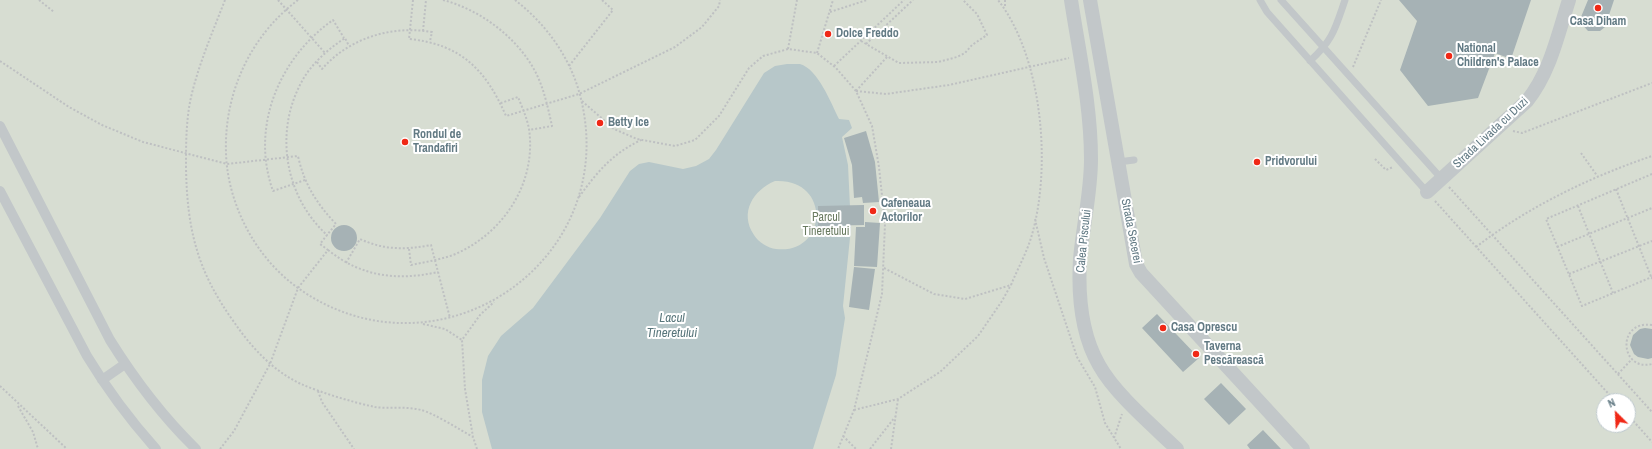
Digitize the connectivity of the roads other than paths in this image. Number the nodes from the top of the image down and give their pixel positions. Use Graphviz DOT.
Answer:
graph roads {
  1 [pos="1071,0"];
  2 [pos="1090,0"];
  3 [pos="1260,0"];
  4 [pos="1281,0"];
  5 [pos="1345,0"];
  6 [pos="1569,0"];
  7 [pos="1324,48"];
  8 [pos="1310,61"];
  9 [pos="0,126"];
  10 [pos="1134,160"];
  11 [pos="1118,162"];
  12 [pos="1442,178"];
  13 [pos="0,191"];
  14 [pos="1426,192"];
  15 [pos="125,364"];
  16 [pos="102,380"];
  17 [pos="156,449"];
  18 [pos="196,449"];
  19 [pos="1177,449"];
  20 [pos="1303,449"];
  1 -- 19 [label="street, Calea Piscului"];
  2 -- 11 [label="street, Strada Secerei"];
  3 -- 8 [label="lane"];
  4 -- 7 [label="lane"];
  5 -- 7 [label="lane"];
  6 -- 12 [label="street, Strada Livada cu Duzi"];
  7 -- 8 [label="lane"];
  7 -- 12 [label="lane"];
  8 -- 14 [label="lane"];
  9 -- 15 [label="street"];
  10 -- 11 [label="lane"];
  11 -- 20 [label="street, Strada Secerei"];
  12 -- 14 [label="street, Strada Livada cu Duzi"];
  13 -- 16 [label="street"];
  15 -- 16 [label="street"];
  15 -- 18 [label="street"];
  16 -- 17 [label="street"];
}
